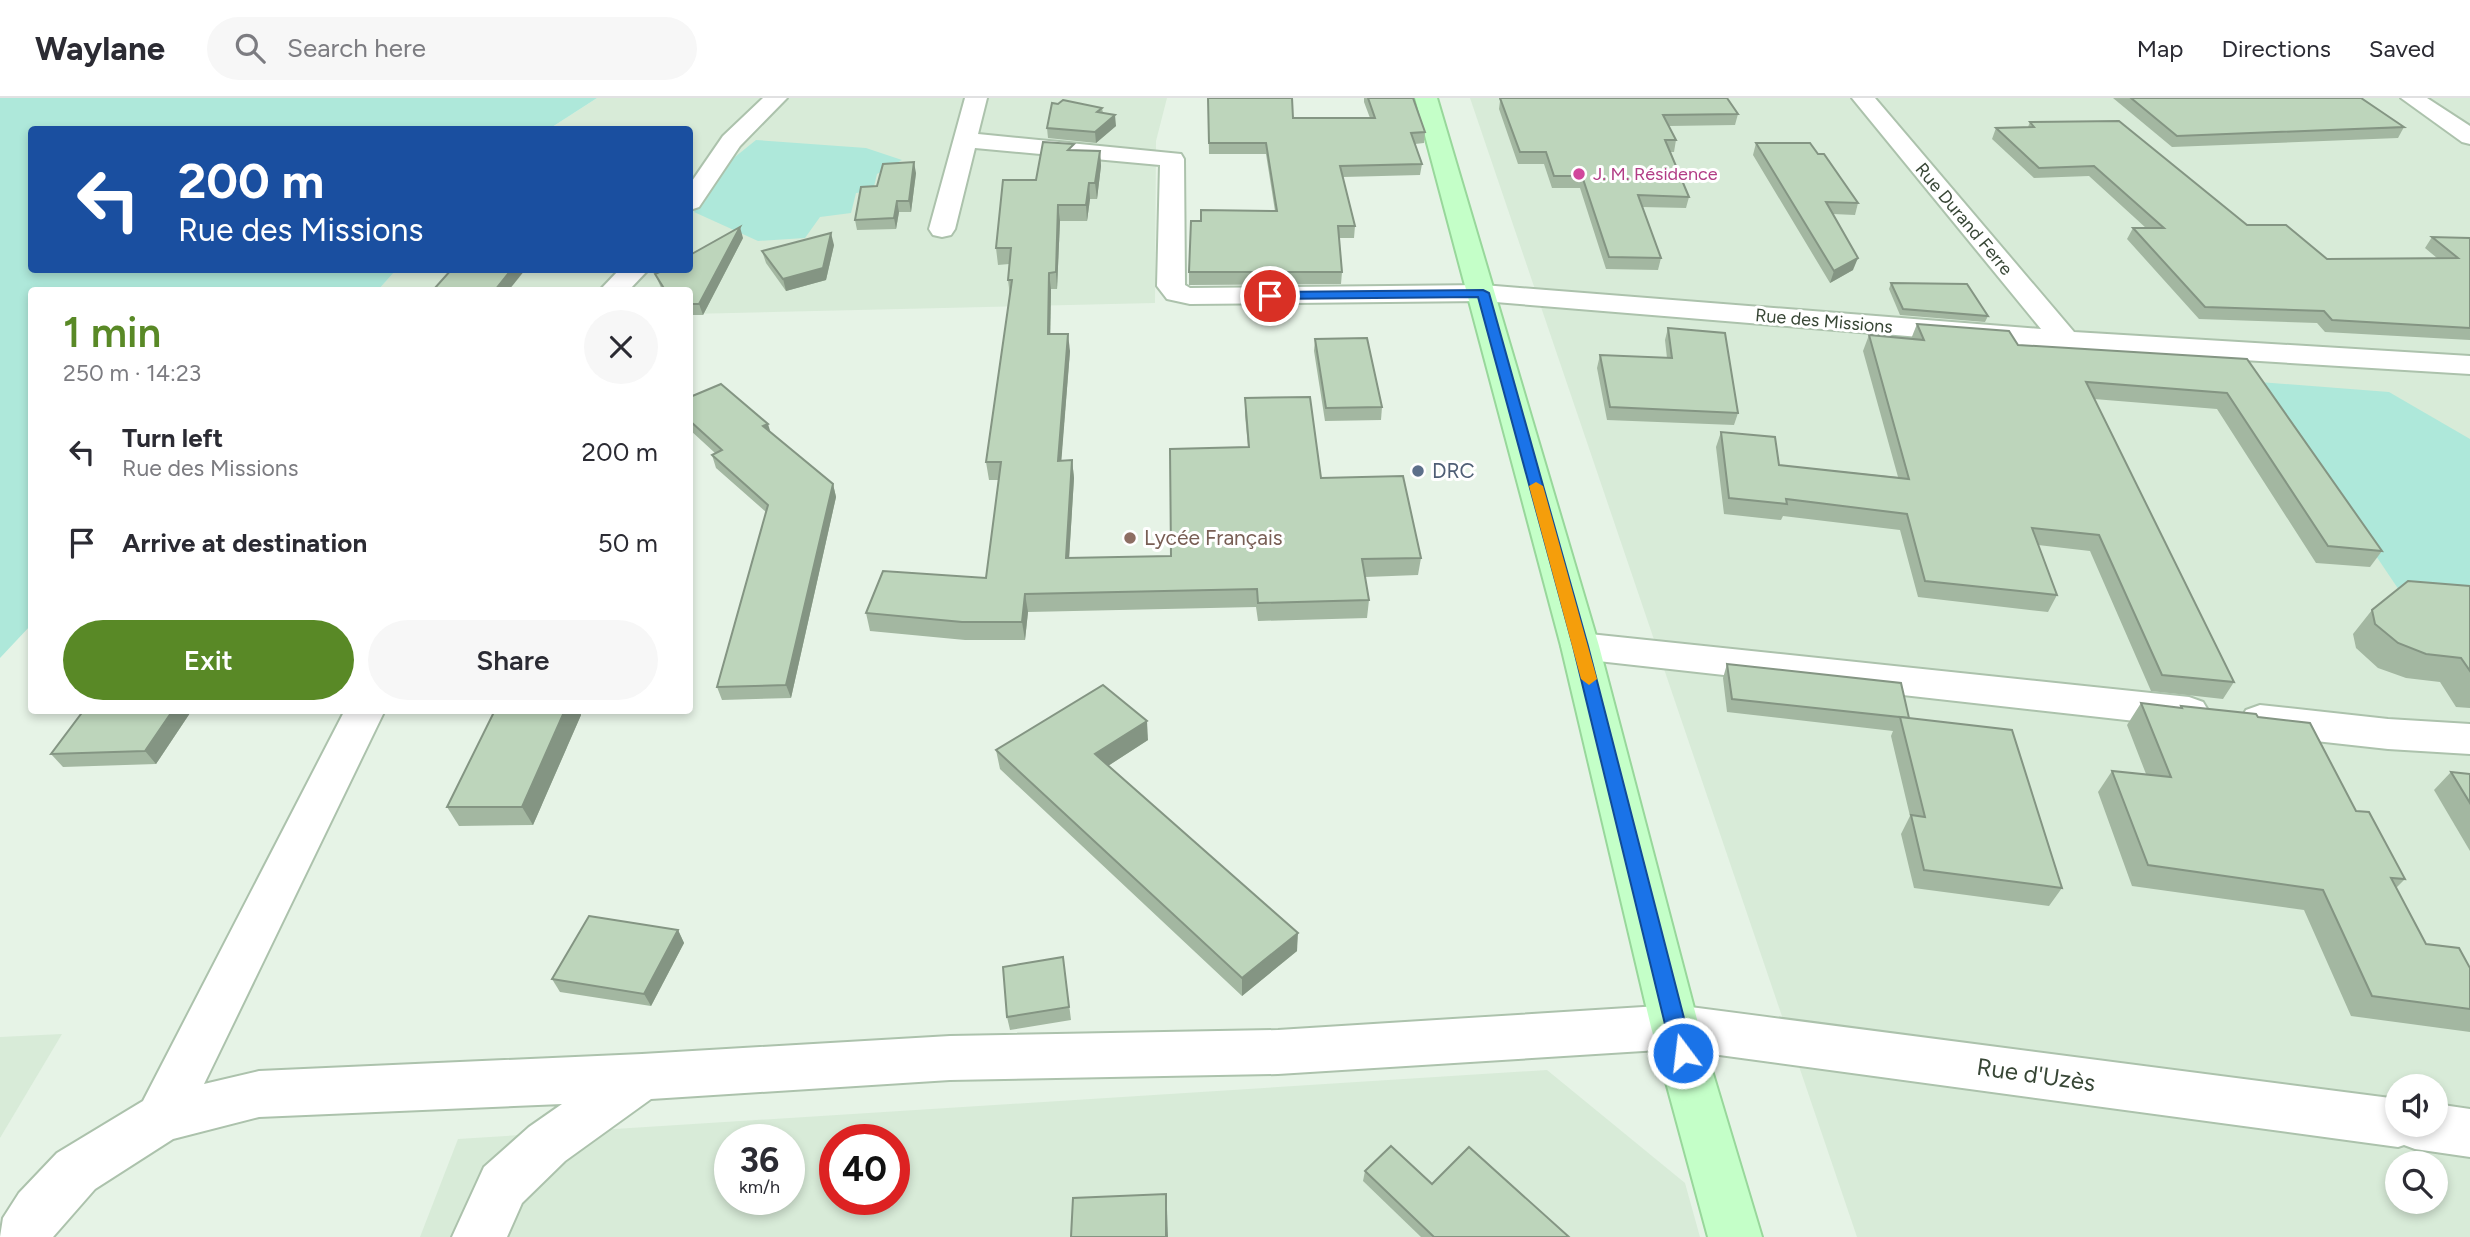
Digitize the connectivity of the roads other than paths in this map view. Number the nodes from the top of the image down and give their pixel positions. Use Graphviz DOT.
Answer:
graph roads {
  1 [pos="776,98"];
  2 [pos="976,98"];
  3 [pos="1426,98"];
  4 [pos="1863,98"];
  5 [pos="2412,98"];
  6 [pos="2470,137"];
  7 [pos="966,140"];
  8 [pos="693,198"];
  9 [pos="942,229"];
  10 [pos="631,273"];
  11 [pos="617,287"];
  12 [pos="1483,293"];
  13 [pos="2065,340"];
  14 [pos="2470,365"];
  15 [pos="1580,646"];
  16 [pos="363,714"];
  17 [pos="2470,739"];
  18 [pos="1675,1027"];
  19 [pos="642,1077"];
  20 [pos="161,1118"];
  21 [pos="2385,1121"];
  22 [pos="2448,1130"];
  23 [pos="2470,1133"];
  24 [pos="22,1237"];
  25 [pos="479,1237"];
  26 [pos="1734,1237"];
  1 -- 8 [label="street"];
  2 -- 7 [label="street"];
  3 -- 12 [label="street"];
  4 -- 13 [label="street, Rue Durand Ferre"];
  5 -- 6 [label="street"];
  7 -- 9 [label="street"];
  7 -- 12 [label="street, Rue des Missions"];
  10 -- 11 [label="street"];
  12 -- 13 [label="street, Rue des Missions"];
  12 -- 15 [label="street"];
  13 -- 14 [label="street, Rue des Missions"];
  15 -- 17 [label="street"];
  15 -- 18 [label="street"];
  16 -- 20 [label="street"];
  18 -- 19 [label="street, Rue d'Uzès"];
  18 -- 21 [label="street, Rue d'Uzès"];
  18 -- 26 [label="street"];
  19 -- 20 [label="street, Rue d'Uzès"];
  19 -- 25 [label="street"];
  20 -- 24 [label="street"];
  22 -- 23 [label="street"];
}
